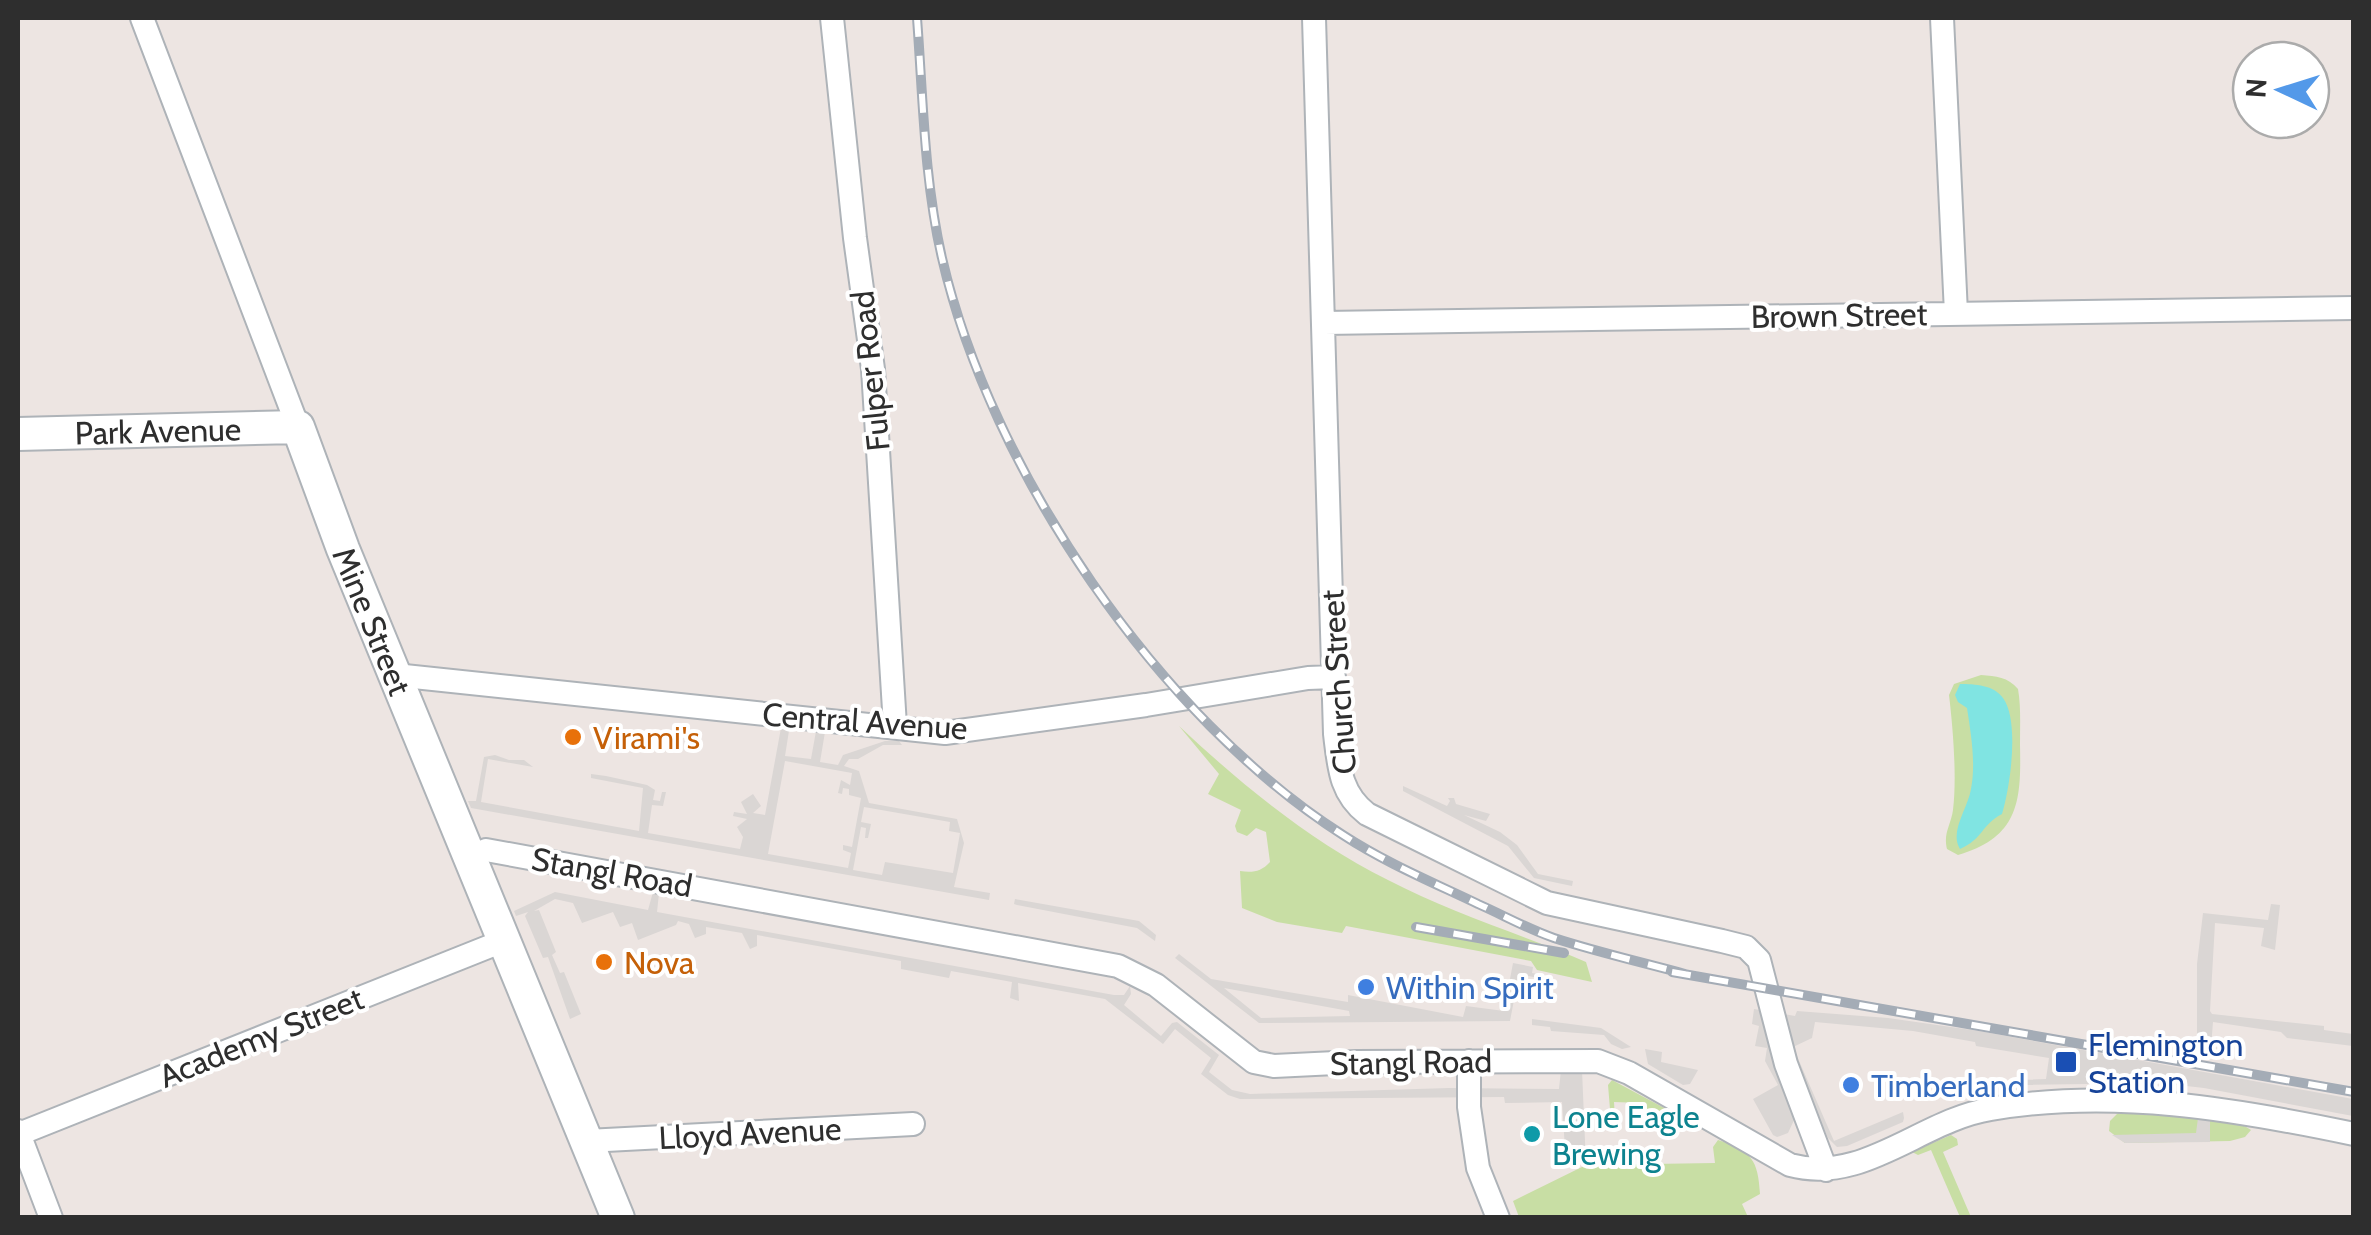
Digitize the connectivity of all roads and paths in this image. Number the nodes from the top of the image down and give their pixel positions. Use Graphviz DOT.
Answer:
graph roads {
  1 [pos="142,18"];
  2 [pos="832,18"];
  3 [pos="1314,18"];
  4 [pos="1942,18"];
  5 [pos="2354,308"];
  6 [pos="1956,313"];
  7 [pos="1324,323"];
  8 [pos="298,426"];
  9 [pos="18,434"];
  10 [pos="395,676"];
  11 [pos="1334,677"];
  12 [pos="894,726"];
  13 [pos="470,856"];
  14 [pos="503,941"];
  15 [pos="1469,1061"];
  16 [pos="913,1124"];
  17 [pos="18,1133"];
  18 [pos="2354,1134"];
  19 [pos="587,1141"];
  20 [pos="1826,1170"];
  21 [pos="52,1218"];
  22 [pos="618,1218"];
  23 [pos="1498,1218"];
  1 -- 8 [label="street, Mine Street"];
  2 -- 12 [label="street, Fulper Road"];
  3 -- 7 [label="street, Church Street"];
  4 -- 6 [label="street"];
  5 -- 6 [label="street, Brown Street"];
  6 -- 7 [label="street, Brown Street"];
  7 -- 11 [label="street, Church Street"];
  8 -- 9 [label="street, Park Avenue"];
  8 -- 10 [label="street, Mine Street"];
  10 -- 12 [label="street, Central Avenue"];
  10 -- 13 [label="street, Mine Street"];
  11 -- 12 [label="street, Central Avenue"];
  11 -- 20 [label="street, Church Street"];
  13 -- 14 [label="street, Mine Street"];
  13 -- 15 [label="street, Stangl Road"];
  14 -- 17 [label="street, Academy Street"];
  14 -- 19 [label="street, Mine Street"];
  15 -- 20 [label="street, Stangl Road"];
  15 -- 23 [label="street"];
  16 -- 19 [label="street, Lloyd Avenue"];
  17 -- 21 [label="street"];
  18 -- 20 [label="street"];
  19 -- 22 [label="street, Mine Street"];
}
